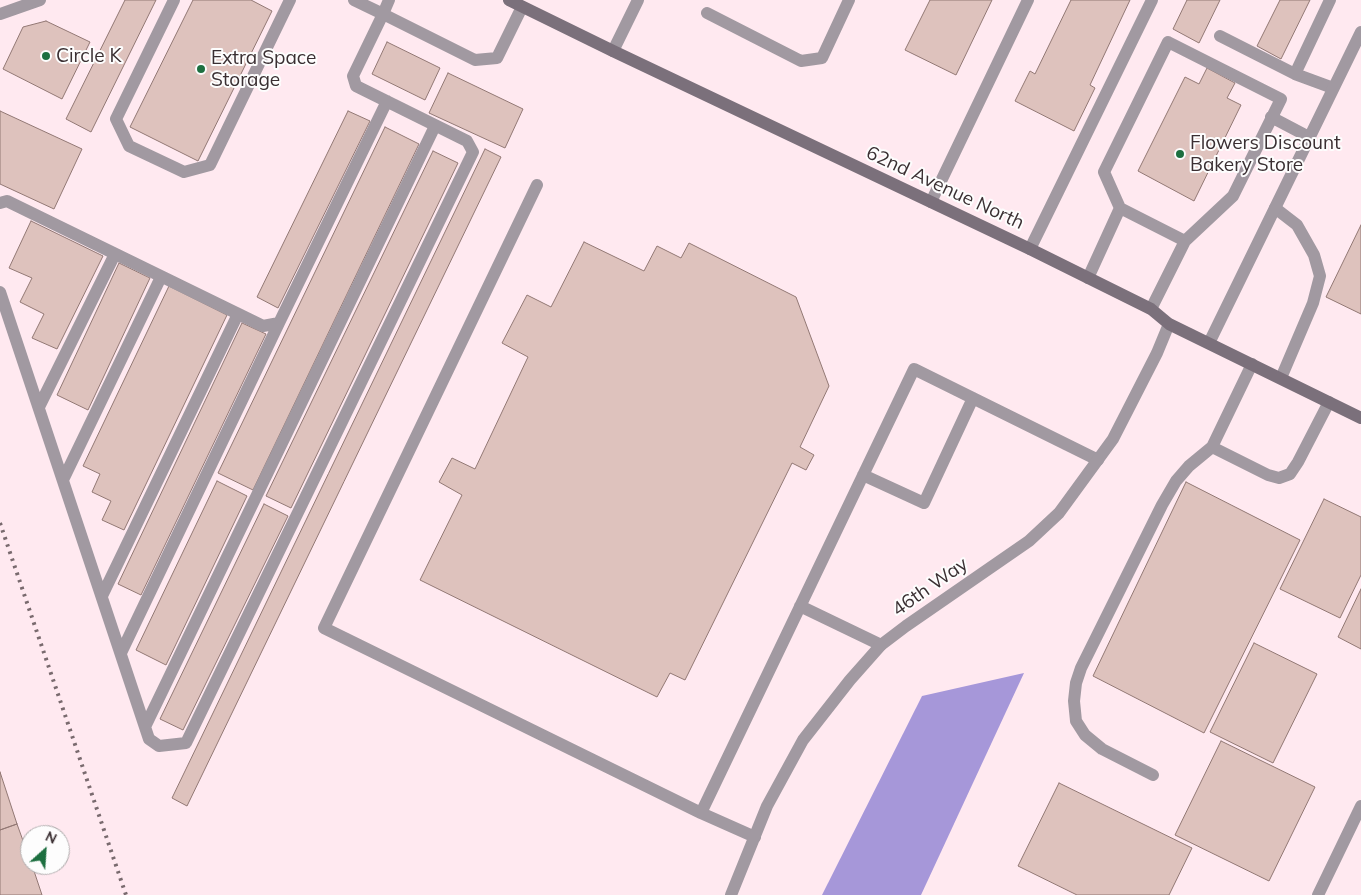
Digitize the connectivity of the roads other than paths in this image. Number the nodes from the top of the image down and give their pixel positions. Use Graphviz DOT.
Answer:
graph roads {
  1 [pos="40,0"];
  2 [pos="174,0"];
  3 [pos="290,0"];
  4 [pos="354,0"];
  5 [pos="389,0"];
  6 [pos="509,0"];
  7 [pos="638,0"];
  8 [pos="849,0"];
  9 [pos="1028,0"];
  10 [pos="1152,0"];
  11 [pos="1330,0"];
  12 [pos="522,6"];
  13 [pos="707,13"];
  14 [pos="0,14"];
  15 [pos="382,14"];
  16 [pos="1361,32"];
  17 [pos="1220,36"];
  18 [pos="613,51"];
  19 [pos="1295,74"];
  20 [pos="1333,88"];
  21 [pos="387,102"];
  22 [pos="1271,117"];
  23 [pos="435,126"];
  24 [pos="1309,137"];
  25 [pos="537,185"];
  26 [pos="931,202"];
  27 [pos="0,203"];
  28 [pos="1120,208"];
  29 [pos="1275,208"];
  30 [pos="1185,241"];
  31 [pos="1030,249"];
  32 [pos="115,254"];
  33 [pos="161,276"];
  34 [pos="1088,278"];
  35 [pos="0,292"];
  36 [pos="1151,309"];
  37 [pos="238,314"];
  38 [pos="279,323"];
  39 [pos="1169,324"];
  40 [pos="1209,342"];
  41 [pos="1252,364"];
  42 [pos="1282,378"];
  43 [pos="973,398"];
  44 [pos="1329,402"];
  45 [pos="38,407"];
  46 [pos="1361,418"];
  47 [pos="1212,447"];
  48 [pos="1098,460"];
  49 [pos="862,475"];
  50 [pos="63,480"];
  51 [pos="102,596"];
  52 [pos="800,606"];
  53 [pos="881,645"];
  54 [pos="120,653"];
  55 [pos="145,727"];
  56 [pos="1153,775"];
  57 [pos="1361,806"];
  58 [pos="701,812"];
  59 [pos="755,837"];
  60 [pos="731,895"];
  61 [pos="1318,895"];
  1 -- 14 [label="street"];
  2 -- 3 [label="street"];
  4 -- 15 [label="street"];
  5 -- 15 [label="street"];
  6 -- 12 [label="street, 62nd Avenue North"];
  7 -- 18 [label="street"];
  8 -- 13 [label="street"];
  9 -- 26 [label="street"];
  10 -- 31 [label="street"];
  11 -- 19 [label="street"];
  12 -- 15 [label="street"];
  12 -- 18 [label="street, 62nd Avenue North"];
  15 -- 21 [label="street"];
  16 -- 20 [label="street"];
  17 -- 19 [label="street"];
  18 -- 26 [label="street, 62nd Avenue North"];
  19 -- 20 [label="street"];
  20 -- 24 [label="street"];
  21 -- 23 [label="street"];
  21 -- 38 [label="street"];
  22 -- 24 [label="street"];
  22 -- 28 [label="street"];
  22 -- 30 [label="street"];
  23 -- 55 [label="street"];
  23 -- 55 [label="street"];
  24 -- 29 [label="street"];
  25 -- 58 [label="street"];
  26 -- 31 [label="street, 62nd Avenue North"];
  27 -- 32 [label="street"];
  28 -- 30 [label="street"];
  28 -- 34 [label="street"];
  29 -- 40 [label="street"];
  29 -- 42 [label="street"];
  30 -- 36 [label="street"];
  31 -- 34 [label="street, 62nd Avenue North"];
  32 -- 33 [label="street"];
  32 -- 45 [label="street"];
  33 -- 37 [label="street"];
  33 -- 50 [label="street"];
  34 -- 36 [label="street, 62nd Avenue North"];
  35 -- 45 [label="street"];
  36 -- 39 [label="street, 62nd Avenue North"];
  37 -- 38 [label="street"];
  37 -- 51 [label="street"];
  38 -- 54 [label="street"];
  39 -- 40 [label="street, 62nd Avenue North"];
  39 -- 48 [label="street, 46th Way"];
  40 -- 41 [label="street, 62nd Avenue North"];
  41 -- 42 [label="street, 62nd Avenue North"];
  41 -- 47 [label="street"];
  42 -- 44 [label="street, 62nd Avenue North"];
  43 -- 48 [label="street"];
  43 -- 49 [label="street"];
  43 -- 49 [label="street"];
  44 -- 46 [label="street, 62nd Avenue North"];
  44 -- 47 [label="street"];
  45 -- 50 [label="street"];
  47 -- 56 [label="street"];
  48 -- 53 [label="street, 46th Way"];
  49 -- 52 [label="street"];
  50 -- 51 [label="street"];
  51 -- 54 [label="street"];
  52 -- 53 [label="street"];
  52 -- 58 [label="street"];
  53 -- 59 [label="street, 46th Way"];
  54 -- 55 [label="street"];
  57 -- 61 [label="street"];
  58 -- 59 [label="street"];
  59 -- 60 [label="street, 46th Way"];
}
